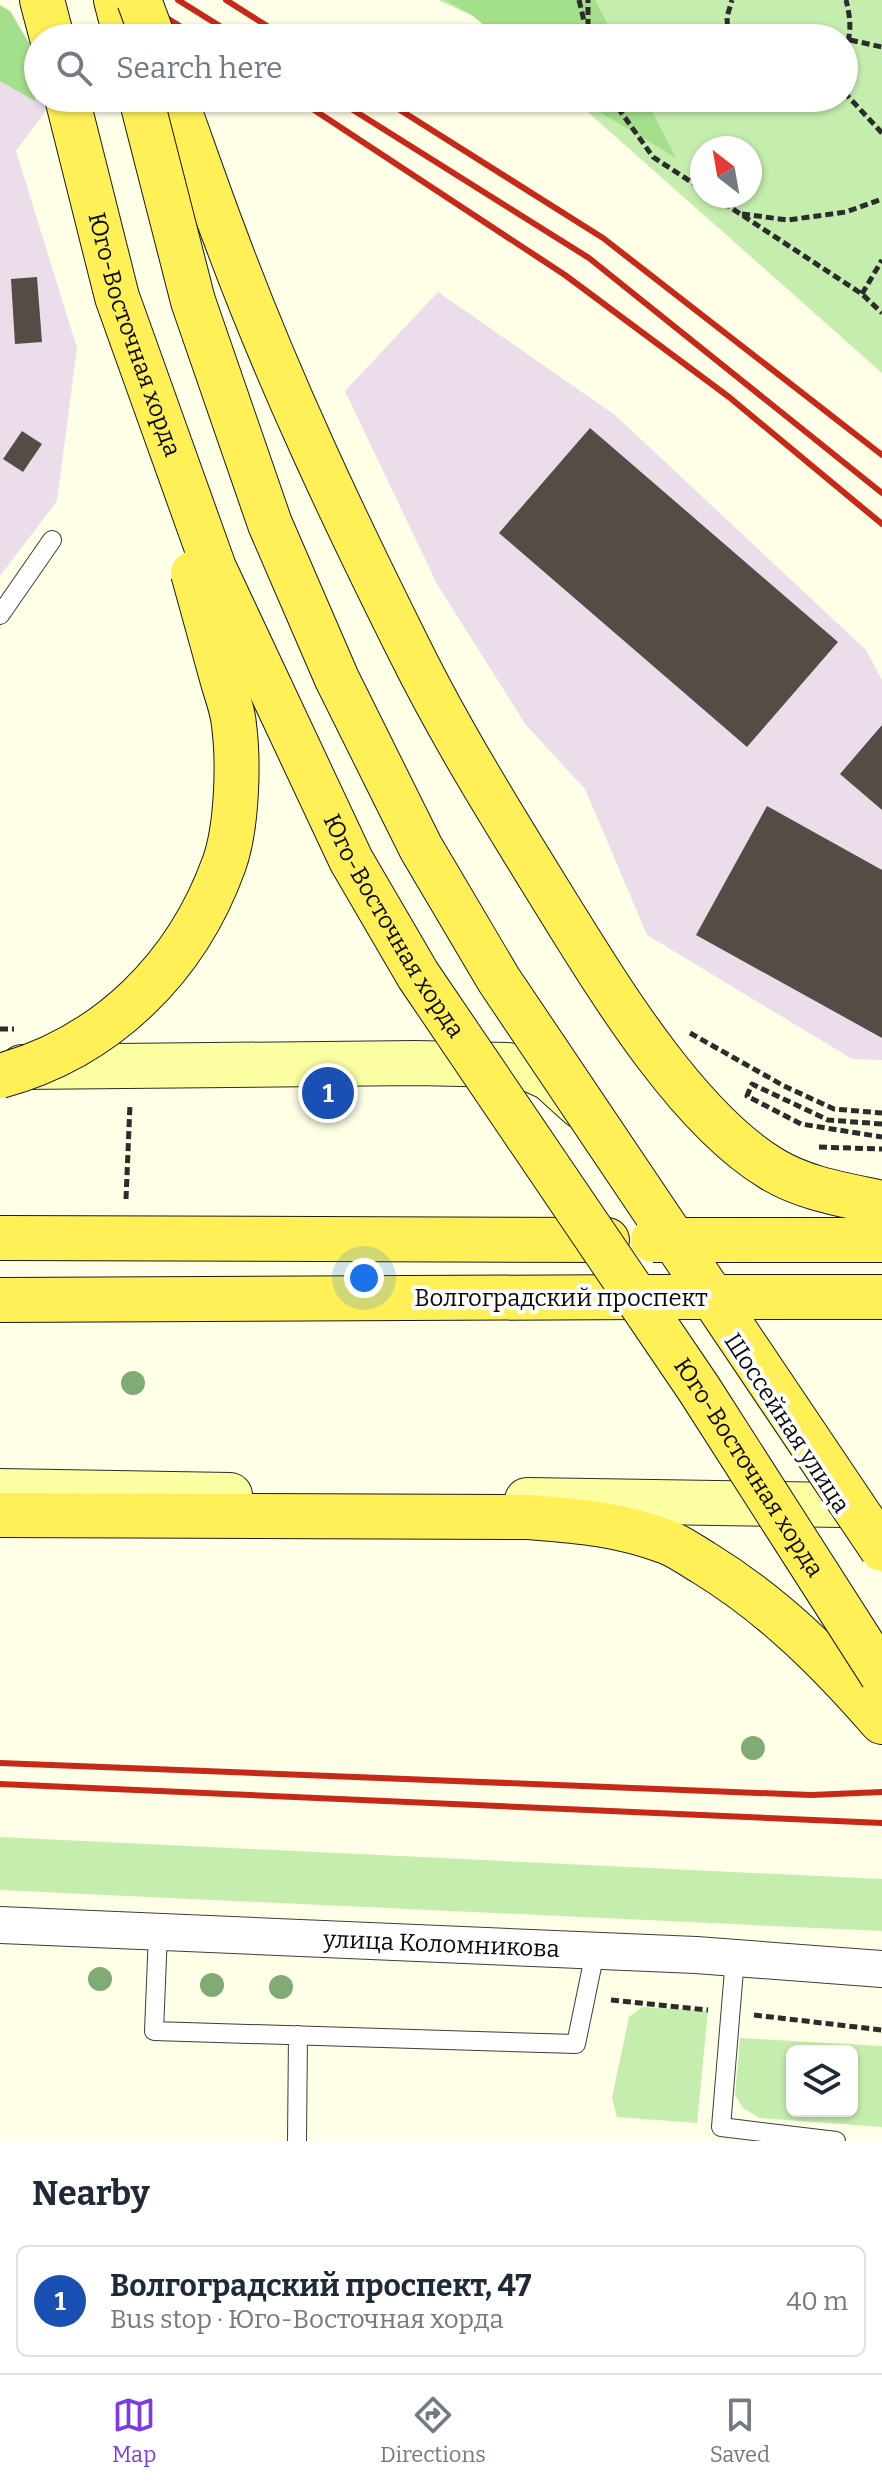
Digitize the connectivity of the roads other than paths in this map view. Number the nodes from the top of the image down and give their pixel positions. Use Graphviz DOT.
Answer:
graph roads {
  1 [pos="42,0"];
  2 [pos="116,0"];
  3 [pos="139,0"];
  4 [pos="48,24"];
  5 [pos="122,24"];
  6 [pos="148,24"];
  7 [pos="71,112"];
  8 [pos="145,112"];
  9 [pos="180,112"];
  10 [pos="117,297"];
  11 [pos="52,540"];
  12 [pos="0,615"];
  13 [pos="0,1068"];
  14 [pos="0,1076"];
  15 [pos="882,1203"];
  16 [pos="0,1208"];
  17 [pos="0,1238"];
  18 [pos="226,1239"];
  19 [pos="882,1240"];
  20 [pos="882,1297"];
  21 [pos="0,1300"];
  22 [pos="0,1491"];
  23 [pos="841,1505"];
  24 [pos="0,1515"];
  25 [pos="880,1555"];
  26 [pos="882,1675"];
  27 [pos="882,1722"];
  28 [pos="0,1925"];
  29 [pos="158,1933"];
  30 [pos="595,1952"];
  31 [pos="735,1958"];
  32 [pos="882,1969"];
  33 [pos="298,2035"];
  34 [pos="297,2141"];
  35 [pos="836,2141"];
  1 -- 4 [label="main road"];
  2 -- 5 [label="main road"];
  3 -- 6 [label="main road, bridge"];
  7 -- 10 [label="main road, Юго-Восточная хорда, bridge"];
  8 -- 25 [label="main road, bridge"];
  9 -- 15 [label="main road"];
  10 -- 14 [label="main road, bridge"];
  10 -- 26 [label="main road, Юго-Восточная хорда, bridge"];
  11 -- 12 [label="lane"];
  13 -- 23 [label="main road, Шоссейная улица"];
  16 -- 18 [label="main road"];
  17 -- 18 [label="main road"];
  18 -- 19 [label="main road, bridge"];
  20 -- 21 [label="main road, Волгоградский проспект, bridge"];
  22 -- 23 [label="main road"];
  23 -- 25 [label="main road, Шоссейная улица"];
  24 -- 27 [label="main road"];
  28 -- 29 [label="street, улица Коломникова"];
  29 -- 30 [label="street, улица Коломникова"];
  29 -- 33 [label="lane"];
  30 -- 31 [label="street, улица Коломникова"];
  30 -- 33 [label="lane"];
  31 -- 32 [label="street, улица Коломникова"];
  31 -- 35 [label="lane"];
  33 -- 34 [label="lane"];
}
